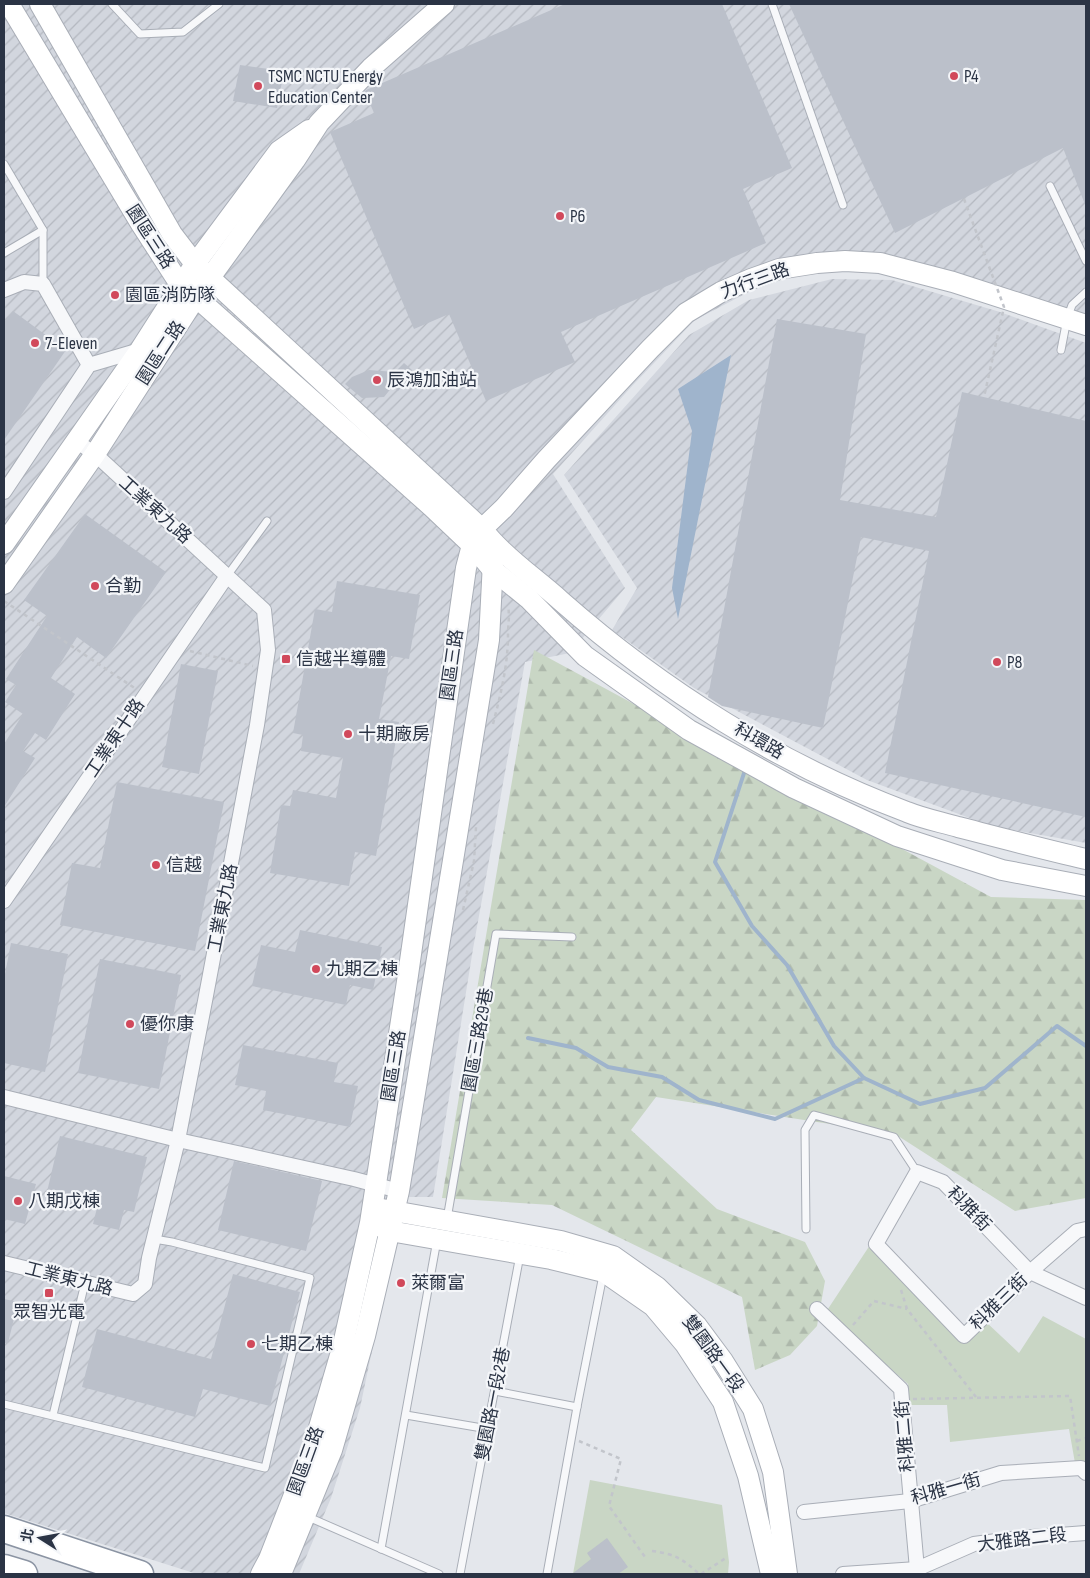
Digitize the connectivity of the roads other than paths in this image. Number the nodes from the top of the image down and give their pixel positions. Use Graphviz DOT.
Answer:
graph roads {
  1 [pos="9,4"];
  2 [pos="40,4"];
  3 [pos="112,4"];
  4 [pos="219,4"];
  5 [pos="444,4"];
  6 [pos="772,4"];
  7 [pos="319,123"];
  8 [pos="4,164"];
  9 [pos="1050,186"];
  10 [pos="843,205"];
  11 [pos="43,230"];
  12 [pos="4,254"];
  13 [pos="1086,262"];
  14 [pos="195,264"];
  15 [pos="210,278"];
  16 [pos="43,284"];
  17 [pos="4,290"];
  18 [pos="189,291"];
  19 [pos="1086,292"];
  20 [pos="1077,322"];
  21 [pos="140,350"];
  22 [pos="1061,350"];
  23 [pos="89,365"];
  24 [pos="76,441"];
  25 [pos="95,454"];
  26 [pos="4,492"];
  27 [pos="504,508"];
  28 [pos="268,521"];
  29 [pos="477,537"];
  30 [pos="4,544"];
  31 [pos="495,559"];
  32 [pos="227,576"];
  33 [pos="4,584"];
  34 [pos="524,595"];
  35 [pos="492,603"];
  36 [pos="1086,859"];
  37 [pos="1086,886"];
  38 [pos="4,901"];
  39 [pos="572,937"];
  40 [pos="4,1097"];
  41 [pos="178,1140"];
  42 [pos="917,1172"];
  43 [pos="376,1184"];
  44 [pos="399,1192"];
  45 [pos="371,1215"];
  46 [pos="392,1221"];
  47 [pos="447,1221"];
  48 [pos="806,1229"];
  49 [pos="1086,1229"];
  50 [pos="154,1239"];
  51 [pos="438,1239"];
  52 [pos="523,1244"];
  53 [pos="4,1263"];
  54 [pos="604,1272"];
  55 [pos="1030,1272"];
  56 [pos="85,1282"];
  57 [pos="1086,1298"];
  58 [pos="817,1309"];
  59 [pos="495,1391"];
  60 [pos="4,1404"];
  61 [pos="576,1407"];
  62 [pos="53,1415"];
  63 [pos="406,1415"];
  64 [pos="488,1429"];
  65 [pos="1084,1470"];
  66 [pos="910,1501"];
  67 [pos="804,1512"];
  68 [pos="306,1516"];
  69 [pos="4,1529"];
  70 [pos="1086,1533"];
  71 [pos="381,1549"];
  72 [pos="4,1568"];
  73 [pos="274,1568"];
  74 [pos="917,1569"];
  75 [pos="24,1574"];
  76 [pos="140,1574"];
  77 [pos="439,1574"];
  78 [pos="460,1574"];
  79 [pos="547,1574"];
  80 [pos="771,1574"];
  81 [pos="788,1574"];
  82 [pos="843,1574"];
  1 -- 18 [label="street, 園區三路"];
  2 -- 14 [label="street, 園區三路"];
  3 -- 4 [label="lane"];
  5 -- 7 [label="street, 園區二路"];
  6 -- 10 [label="lane"];
  7 -- 14 [label="street, 園區二路"];
  7 -- 15 [label="street, 園區二路"];
  8 -- 11 [label="lane"];
  9 -- 13 [label="lane"];
  11 -- 12 [label="lane"];
  11 -- 16 [label="lane"];
  14 -- 15 [label="street, 園區三路"];
  14 -- 18 [label="street, 園區二路"];
  15 -- 18 [label="street, 園區二路"];
  15 -- 29 [label="street, 園區三路"];
  16 -- 17 [label="street"];
  16 -- 23 [label="street"];
  18 -- 21 [label="street, 園區二路"];
  18 -- 25 [label="street, 園區二路"];
  18 -- 29 [label="street, 園區三路"];
  19 -- 20 [label="lane"];
  20 -- 22 [label="lane"];
  20 -- 27 [label="street, 力行三路"];
  21 -- 23 [label="street"];
  21 -- 24 [label="street, 園區二路"];
  23 -- 26 [label="street"];
  24 -- 25 [label="street, 工業東九路"];
  24 -- 30 [label="street, 園區二路"];
  25 -- 32 [label="street, 工業東九路"];
  25 -- 33 [label="street, 園區二路"];
  27 -- 29 [label="street, 力行三路"];
  27 -- 31 [label="street"];
  28 -- 32 [label="lane"];
  29 -- 31 [label="street, 科環路"];
  29 -- 43 [label="street, 園區三路"];
  31 -- 34 [label="street, 科環路"];
  31 -- 35 [label="street, 園區三路"];
  31 -- 36 [label="street, 科環路"];
  32 -- 38 [label="street, 工業東十路"];
  32 -- 41 [label="street, 工業東九路"];
  34 -- 35 [label="street"];
  34 -- 37 [label="street, 科環路"];
  35 -- 44 [label="street, 園區三路"];
  39 -- 47 [label="lane, 園區三路29巷"];
  40 -- 41 [label="street"];
  41 -- 43 [label="street"];
  41 -- 50 [label="street, 工業東九路"];
  42 -- 48 [label="lane"];
  42 -- 55 [label="street, 科雅街"];
  42 -- 55 [label="street, 科雅三街"];
  43 -- 44 [label="street"];
  43 -- 45 [label="street, 園區三路"];
  44 -- 46 [label="street, 園區三路"];
  45 -- 46 [label="street, 雙園路一段"];
  45 -- 73 [label="street, 園區三路"];
  46 -- 47 [label="street, 雙園路一段"];
  46 -- 51 [label="street, 雙園路一段"];
  46 -- 68 [label="street, 園區三路"];
  47 -- 52 [label="street, 雙園路一段"];
  49 -- 55 [label="street, 科雅三街"];
  50 -- 56 [label="street, 工業東九路"];
  50 -- 62 [label="lane"];
  51 -- 52 [label="street, 雙園路一段"];
  51 -- 63 [label="lane"];
  52 -- 54 [label="street, 雙園路一段"];
  52 -- 59 [label="lane, 雙園路一段2巷"];
  52 -- 81 [label="street, 雙園路一段"];
  53 -- 56 [label="street, 工業東九路"];
  54 -- 61 [label="lane"];
  54 -- 80 [label="street, 雙園路一段"];
  55 -- 57 [label="street, 科雅街"];
  56 -- 62 [label="lane"];
  58 -- 66 [label="street, 科雅二街"];
  59 -- 61 [label="lane"];
  59 -- 64 [label="lane, 雙園路一段2巷"];
  60 -- 62 [label="lane"];
  61 -- 79 [label="lane"];
  63 -- 64 [label="lane"];
  63 -- 71 [label="lane"];
  64 -- 78 [label="lane, 雙園路一段2巷"];
  65 -- 66 [label="street, 科雅一街"];
  66 -- 67 [label="street, 科雅一街"];
  66 -- 74 [label="street, 科雅二街"];
  68 -- 71 [label="lane"];
  68 -- 73 [label="street, 園區三路"];
  69 -- 76 [label="highway"];
  70 -- 74 [label="street, 大雅路二段"];
  71 -- 77 [label="lane"];
  72 -- 75 [label="highway"];
  74 -- 82 [label="street, 大雅路二段"];
}
